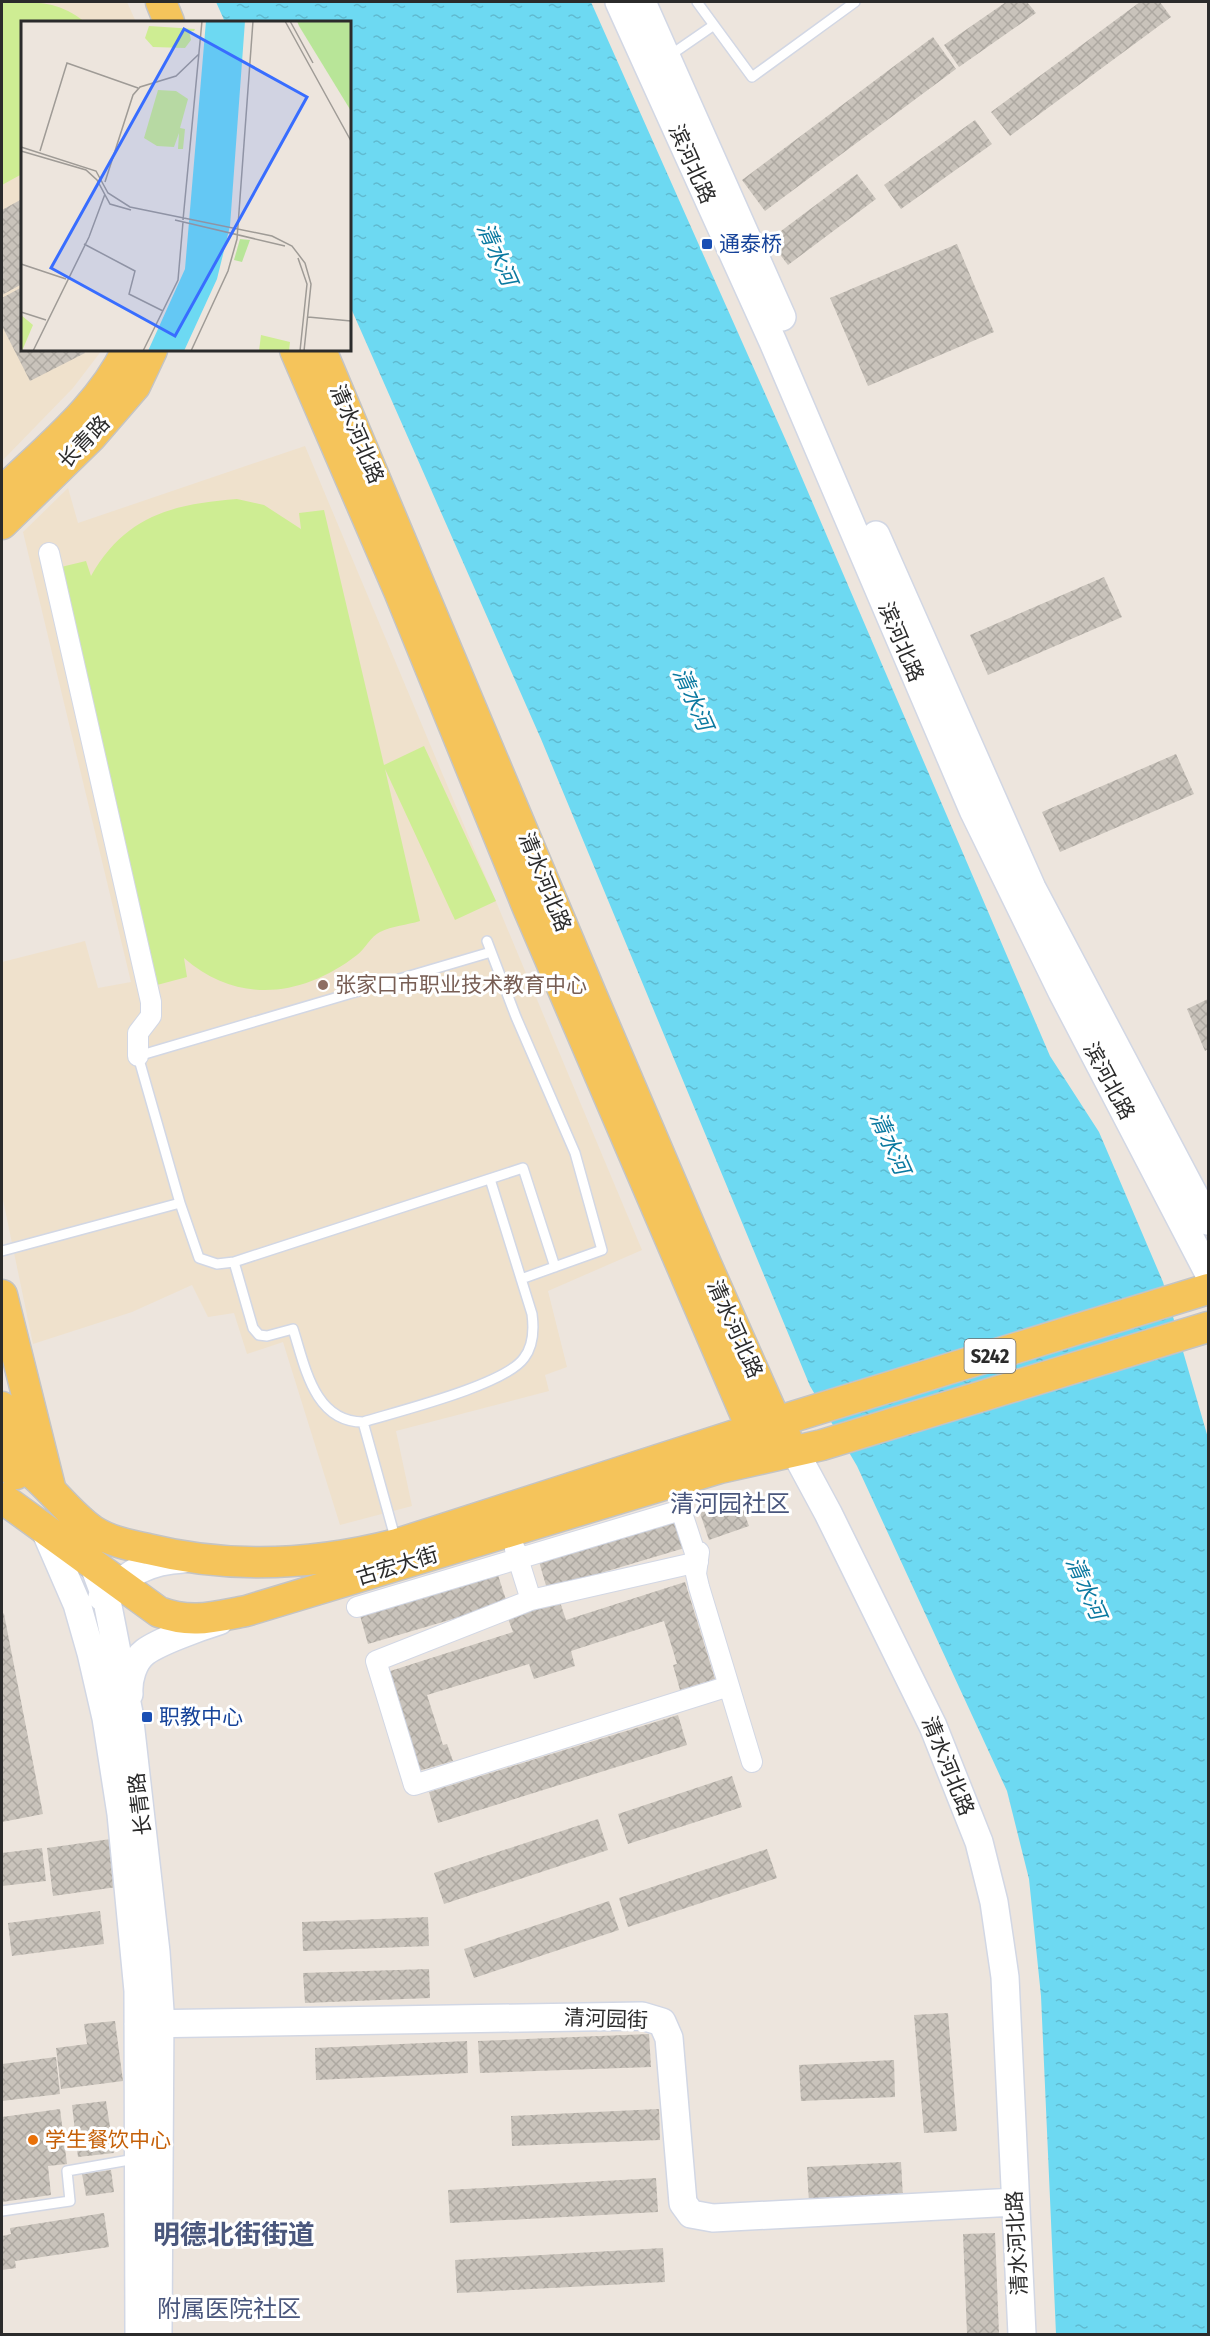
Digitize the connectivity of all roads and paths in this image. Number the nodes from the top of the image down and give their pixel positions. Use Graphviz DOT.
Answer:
graph roads {
  1 [pos="161,2"];
  2 [pos="179,2"];
  3 [pos="619,2"];
  4 [pos="642,2"];
  5 [pos="697,2"];
  6 [pos="855,2"];
  7 [pos="169,21"];
  8 [pos="188,21"];
  9 [pos="714,25"];
  10 [pos="657,61"];
  11 [pos="128,351"];
  12 [pos="152,351"];
  13 [pos="295,351"];
  14 [pos="321,351"];
  15 [pos="2,492"];
  16 [pos="2,524"];
  17 [pos="49,553"];
  18 [pos="487,940"];
  19 [pos="491,952"];
  20 [pos="138,1056"];
  21 [pos="490,1179"];
  22 [pos="180,1203"];
  23 [pos="1209,1221"];
  24 [pos="2,1251"];
  25 [pos="234,1262"];
  26 [pos="555,1267"];
  27 [pos="1209,1272"];
  28 [pos="521,1279"];
  29 [pos="1209,1289"];
  30 [pos="5,1309"];
  31 [pos="1195,1331"];
  32 [pos="2,1373"];
  33 [pos="2,1407"];
  34 [pos="363,1422"];
  35 [pos="764,1425"];
  36 [pos="808,1448"];
  37 [pos="7,1456"];
  38 [pos="764,1457"];
  39 [pos="678,1481"];
  40 [pos="51,1490"];
  41 [pos="2,1498"];
  42 [pos="44,1528"];
  43 [pos="397,1544"];
  44 [pos="514,1545"];
  45 [pos="197,1558"];
  46 [pos="698,1562"];
  47 [pos="94,1566"];
  48 [pos="112,1589"];
  49 [pos="531,1600"];
  50 [pos="357,1607"];
  51 [pos="246,1611"];
  52 [pos="84,1629"];
  53 [pos="729,1686"];
  54 [pos="129,1713"];
  55 [pos="752,1762"];
  56 [pos="149,2024"];
  57 [pos="138,2159"];
  58 [pos="1015,2202"];
  59 [pos="2,2211"];
  60 [pos="139,2334"];
  61 [pos="158,2334"];
  62 [pos="1022,2334"];
  1 -- 7 [label="main road"];
  2 -- 8 [label="main road"];
  3 -- 10 [label="main road, 滨河北路"];
  4 -- 10 [label="main road, 滨河北路"];
  5 -- 9 [label="lane"];
  6 -- 9 [label="lane"];
  9 -- 10 [label="lane"];
  10 -- 23 [label="main road, 滨河北路"];
  10 -- 27 [label="main road, 滨河北路"];
  11 -- 15 [label="main road, 长青路"];
  12 -- 16 [label="main road, 长青路"];
  13 -- 35 [label="main road, 清水河北路"];
  14 -- 35 [label="main road, 清水河北路"];
  17 -- 20 [label="street"];
  18 -- 19 [label="lane"];
  19 -- 20 [label="lane"];
  19 -- 26 [label="lane"];
  20 -- 22 [label="lane"];
  21 -- 25 [label="lane"];
  21 -- 26 [label="lane"];
  21 -- 28 [label="lane"];
  22 -- 24 [label="lane"];
  22 -- 25 [label="lane"];
  25 -- 34 [label="lane"];
  26 -- 28 [label="lane"];
  28 -- 34 [label="lane"];
  29 -- 35 [label="main road, 古宏大街 / S242"];
  30 -- 32 [label="main road"];
  30 -- 40 [label="main road"];
  31 -- 36 [label="main road, S242"];
  33 -- 37 [label="main road, 长青路"];
  34 -- 43 [label="lane"];
  35 -- 36 [label="main road, 清水河北路"];
  35 -- 38 [label="main road, 清水河北路"];
  35 -- 43 [label="main road, 古宏大街"];
  36 -- 38 [label="main road, 古宏大街"];
  36 -- 58 [label="main road, 清水河北路"];
  37 -- 40 [label="main road, 古宏大街"];
  37 -- 42 [label="main road, 长青路"];
  38 -- 39 [label="main road, 古宏大街"];
  39 -- 44 [label="main road, 古宏大街"];
  39 -- 46 [label="street"];
  40 -- 45 [label="main road, 古宏大街"];
  40 -- 47 [label="main road"];
  41 -- 42 [label="main road, 古宏大街"];
  42 -- 47 [label="main road, 古宏大街"];
  42 -- 52 [label="main road, 长青路"];
  43 -- 45 [label="main road, 古宏大街"];
  44 -- 46 [label="street"];
  44 -- 49 [label="street"];
  44 -- 50 [label="street"];
  44 -- 51 [label="main road, 古宏大街"];
  45 -- 48 [label="main road"];
  46 -- 49 [label="street"];
  46 -- 53 [label="street"];
  47 -- 48 [label="main road, 古宏大街"];
  48 -- 51 [label="main road, 古宏大街"];
  48 -- 52 [label="main road"];
  48 -- 54 [label="main road, 长青路"];
  49 -- 53 [label="street"];
  51 -- 54 [label="main road"];
  52 -- 56 [label="main road, 长青路"];
  53 -- 55 [label="street"];
  54 -- 56 [label="main road, 长青路"];
  56 -- 57 [label="main road, 长青路"];
  56 -- 58 [label="main road, 清河园街"];
  56 -- 61 [label="main road, 长青路"];
  57 -- 59 [label="lane"];
  57 -- 60 [label="main road, 长青路"];
  58 -- 62 [label="main road, 清水河北路"];
}
